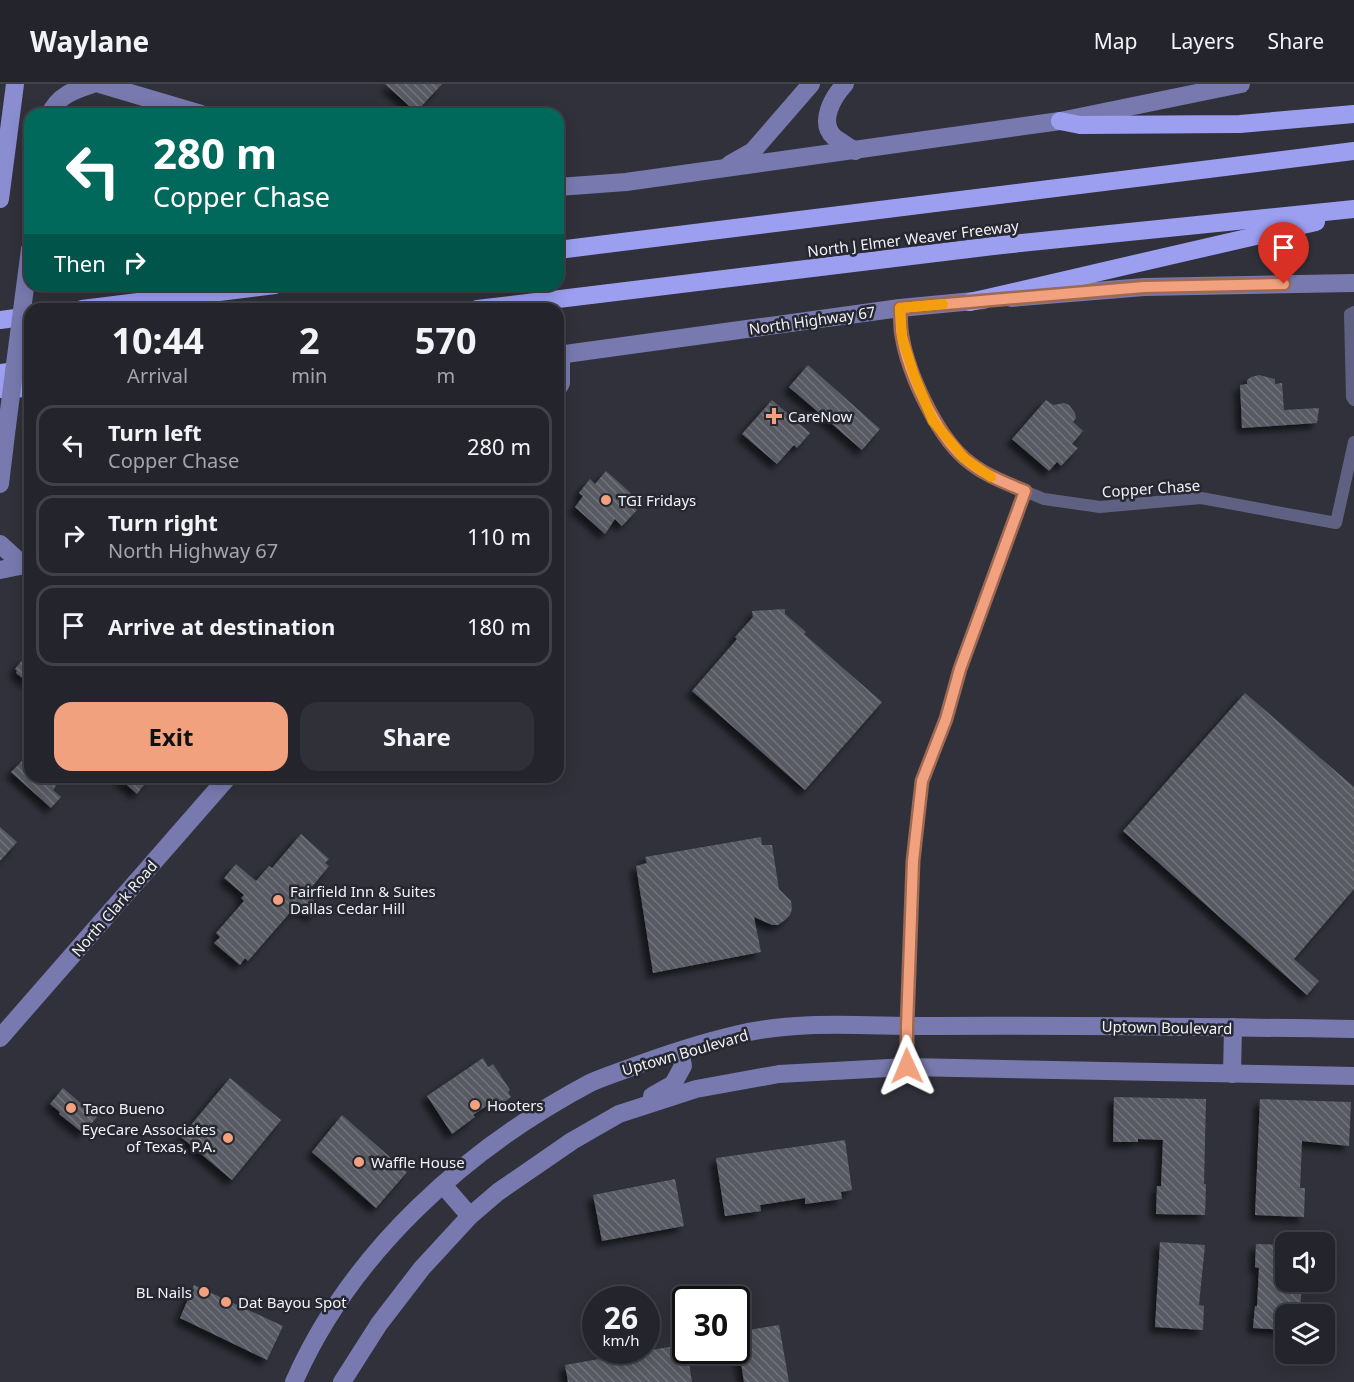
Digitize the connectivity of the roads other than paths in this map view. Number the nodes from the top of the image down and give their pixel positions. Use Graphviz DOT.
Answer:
graph roads {
  1 [pos="15,84"];
  2 [pos="93,84"];
  3 [pos="100,84"];
  4 [pos="811,84"];
  5 [pos="845,84"];
  6 [pos="1241,84"];
  7 [pos="53,108"];
  8 [pos="181,108"];
  9 [pos="1354,114"];
  10 [pos="1060,121"];
  11 [pos="855,151"];
  12 [pos="1354,151"];
  13 [pos="723,169"];
  14 [pos="564,187"];
  15 [pos="0,199"];
  16 [pos="1354,211"];
  17 [pos="564,249"];
  18 [pos="1354,283"];
  19 [pos="25,291"];
  20 [pos="156,291"];
  21 [pos="226,291"];
  22 [pos="970,302"];
  23 [pos="128,303"];
  24 [pos="525,303"];
  25 [pos="900,308"];
  26 [pos="1354,312"];
  27 [pos="24,317"];
  28 [pos="0,320"];
  29 [pos="564,354"];
  30 [pos="24,370"];
  31 [pos="0,373"];
  32 [pos="24,388"];
  33 [pos="0,389"];
  34 [pos="1354,400"];
  35 [pos="1354,442"];
  36 [pos="0,484"];
  37 [pos="1025,491"];
  38 [pos="0,544"];
  39 [pos="24,562"];
  40 [pos="24,564"];
  41 [pos="0,570"];
  42 [pos="223,783"];
  43 [pos="907,1026"];
  44 [pos="1233,1027"];
  45 [pos="1354,1029"];
  46 [pos="0,1038"];
  47 [pos="680,1051"];
  48 [pos="907,1066"];
  49 [pos="1232,1074"];
  50 [pos="1354,1076"];
  51 [pos="619,1114"];
  52 [pos="443,1185"];
  53 [pos="470,1216"];
  54 [pos="294,1382"];
  55 [pos="342,1382"];
  1 -- 15 [label="main road"];
  2 -- 7 [label="street"];
  3 -- 8 [label="street"];
  4 -- 13 [label="street"];
  5 -- 11 [label="street"];
  6 -- 10 [label="street"];
  9 -- 10 [label="highway"];
  10 -- 11 [label="street"];
  11 -- 13 [label="street"];
  12 -- 17 [label="highway"];
  13 -- 14 [label="street"];
  16 -- 22 [label="highway"];
  16 -- 24 [label="highway, North J Elmer Weaver Freeway"];
  18 -- 22 [label="street, North Highway 67"];
  19 -- 36 [label="street, bridge"];
  20 -- 23 [label="highway"];
  21 -- 23 [label="highway"];
  22 -- 25 [label="street, North Highway 67"];
  25 -- 29 [label="street, North Highway 67"];
  25 -- 37 [label="street, Copper Chase"];
  26 -- 34 [label="street"];
  27 -- 28 [label="highway"];
  30 -- 31 [label="highway"];
  32 -- 33 [label="highway"];
  35 -- 37 [label="street, Copper Chase"];
  37 -- 43 [label="street"];
  38 -- 39 [label="street"];
  40 -- 41 [label="street"];
  42 -- 46 [label="street, North Clark Road"];
  43 -- 44 [label="street, Uptown Boulevard"];
  43 -- 47 [label="street, Uptown Boulevard"];
  43 -- 48 [label="street"];
  44 -- 45 [label="street, Uptown Boulevard"];
  44 -- 49 [label="street"];
  47 -- 51 [label="street"];
  47 -- 52 [label="street, Uptown Boulevard"];
  48 -- 49 [label="street"];
  48 -- 51 [label="street"];
  49 -- 50 [label="street"];
  51 -- 53 [label="street"];
  52 -- 53 [label="street"];
  52 -- 54 [label="street, Uptown Boulevard"];
  53 -- 55 [label="street"];
}
